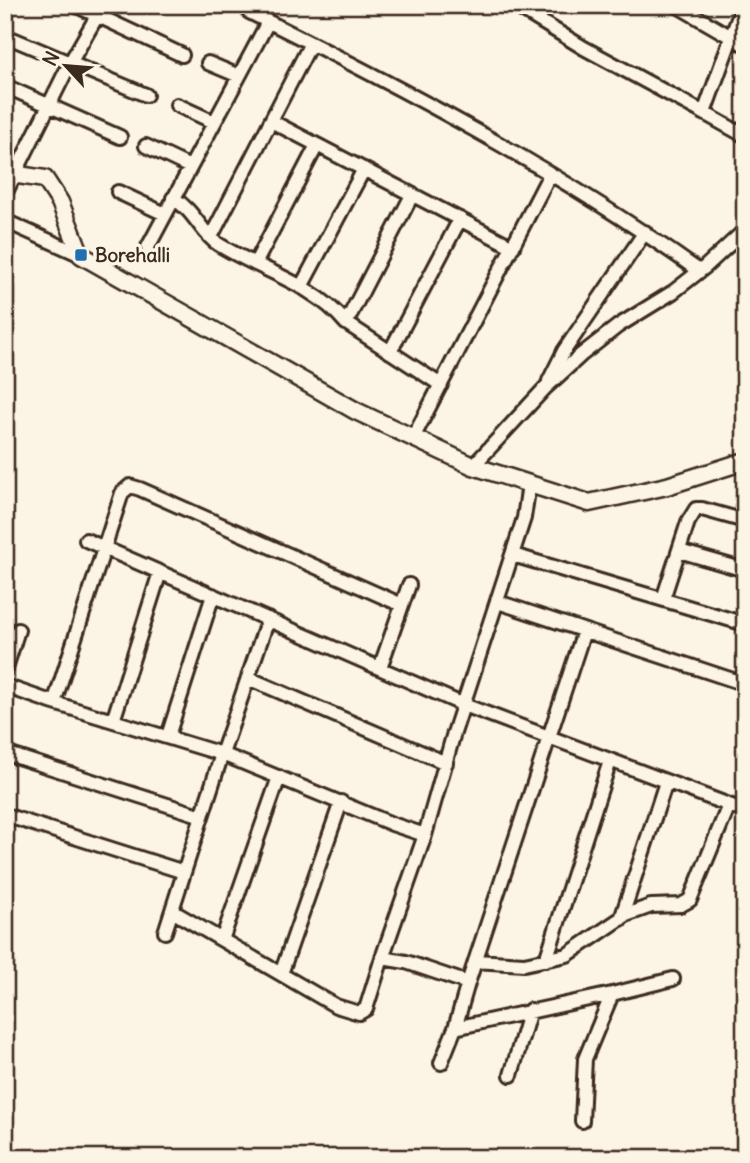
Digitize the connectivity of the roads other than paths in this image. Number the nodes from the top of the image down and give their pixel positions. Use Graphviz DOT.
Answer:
graph roads {
  1 [pos="75,5"];
  2 [pos="109,5"];
  3 [pos="514,5"];
  4 [pos="676,5"];
  5 [pos="743,5"];
  6 [pos="97,10"];
  7 [pos="249,12"];
  8 [pos="268,22"];
  9 [pos="732,37"];
  10 [pos="13,39"];
  11 [pos="311,43"];
  12 [pos="745,45"];
  13 [pos="182,55"];
  14 [pos="70,63"];
  15 [pos="208,63"];
  16 [pos="239,76"];
  17 [pos="5,86"];
  18 [pos="146,95"];
  19 [pos="177,105"];
  20 [pos="48,106"];
  21 [pos="704,113"];
  22 [pos="271,121"];
  23 [pos="214,122"];
  24 [pos="745,136"];
  25 [pos="120,137"];
  26 [pos="317,145"];
  27 [pos="146,146"];
  28 [pos="190,167"];
  29 [pos="364,169"];
  30 [pos="550,174"];
  31 [pos="9,175"];
  32 [pos="118,192"];
  33 [pos="5,194"];
  34 [pos="412,195"];
  35 [pos="173,198"];
  36 [pos="165,214"];
  37 [pos="460,219"];
  38 [pos="5,221"];
  39 [pos="745,230"];
  40 [pos="645,232"];
  41 [pos="211,237"];
  42 [pos="148,247"];
  43 [pos="513,247"];
  44 [pos="81,255"];
  45 [pos="255,264"];
  46 [pos="699,271"];
  47 [pos="301,287"];
  48 [pos="346,323"];
  49 [pos="390,352"];
  50 [pos="441,385"];
  51 [pos="546,387"];
  52 [pos="413,438"];
  53 [pos="745,461"];
  54 [pos="472,466"];
  55 [pos="529,484"];
  56 [pos="745,521"];
  57 [pos="86,540"];
  58 [pos="105,548"];
  59 [pos="679,551"];
  60 [pos="513,555"];
  61 [pos="745,570"];
  62 [pos="160,572"];
  63 [pos="409,585"];
  64 [pos="213,595"];
  65 [pos="663,599"];
  66 [pos="498,602"];
  67 [pos="402,605"];
  68 [pos="268,619"];
  69 [pos="745,624"];
  70 [pos="18,630"];
  71 [pos="584,631"];
  72 [pos="380,668"];
  73 [pos="5,671"];
  74 [pos="248,678"];
  75 [pos="745,684"];
  76 [pos="5,686"];
  77 [pos="54,703"];
  78 [pos="464,705"];
  79 [pos="113,721"];
  80 [pos="168,736"];
  81 [pos="549,737"];
  82 [pos="5,753"];
  83 [pos="222,754"];
  84 [pos="610,761"];
  85 [pos="446,763"];
  86 [pos="279,777"];
  87 [pos="667,782"];
  88 [pos="341,802"];
  89 [pos="729,805"];
  90 [pos="745,811"];
  91 [pos="5,814"];
  92 [pos="202,816"];
  93 [pos="425,835"];
  94 [pos="184,872"];
  95 [pos="172,911"];
  96 [pos="621,919"];
  97 [pos="165,932"];
  98 [pos="222,940"];
  99 [pos="382,958"];
  100 [pos="546,960"];
  101 [pos="475,961"];
  102 [pos="281,974"];
  103 [pos="673,979"];
  104 [pos="468,983"];
  105 [pos="612,994"];
  106 [pos="530,1010"];
  107 [pos="455,1028"];
  108 [pos="441,1063"];
  109 [pos="511,1075"];
  110 [pos="582,1121"];
  1 -- 6 [label="street"];
  2 -- 6 [label="street"];
  3 -- 21 [label="street"];
  4 -- 9 [label="street"];
  5 -- 9 [label="street"];
  6 -- 13 [label="street"];
  6 -- 14 [label="street"];
  7 -- 8 [label="street"];
  8 -- 11 [label="street"];
  8 -- 16 [label="street"];
  9 -- 12 [label="street"];
  9 -- 21 [label="street"];
  10 -- 14 [label="street"];
  11 -- 22 [label="street"];
  11 -- 30 [label="street"];
  14 -- 18 [label="street"];
  14 -- 20 [label="street"];
  15 -- 16 [label="street"];
  16 -- 23 [label="street"];
  17 -- 20 [label="street"];
  19 -- 23 [label="street"];
  20 -- 25 [label="street"];
  20 -- 31 [label="street"];
  21 -- 24 [label="street"];
  22 -- 26 [label="street"];
  22 -- 41 [label="street"];
  23 -- 28 [label="street"];
  26 -- 29 [label="street"];
  26 -- 45 [label="street"];
  27 -- 28 [label="street"];
  28 -- 35 [label="street"];
  29 -- 34 [label="street"];
  29 -- 47 [label="street"];
  30 -- 40 [label="street"];
  30 -- 43 [label="street"];
  31 -- 33 [label="street"];
  31 -- 44 [label="main road"];
  32 -- 36 [label="street"];
  34 -- 37 [label="street"];
  34 -- 48 [label="street"];
  35 -- 36 [label="street"];
  35 -- 41 [label="street"];
  36 -- 42 [label="street"];
  37 -- 43 [label="street"];
  37 -- 49 [label="street"];
  38 -- 44 [label="street"];
  39 -- 46 [label="street"];
  40 -- 46 [label="street"];
  40 -- 51 [label="street"];
  41 -- 45 [label="street"];
  43 -- 50 [label="street"];
  44 -- 52 [label="main road"];
  45 -- 47 [label="street"];
  46 -- 51 [label="street"];
  47 -- 48 [label="street"];
  48 -- 49 [label="street"];
  49 -- 50 [label="street"];
  50 -- 52 [label="street"];
  51 -- 54 [label="street"];
  52 -- 54 [label="main road"];
  53 -- 55 [label="main road"];
  54 -- 55 [label="main road"];
  55 -- 60 [label="street"];
  56 -- 59 [label="street"];
  57 -- 58 [label="street"];
  58 -- 62 [label="street"];
  58 -- 67 [label="street"];
  58 -- 77 [label="street"];
  59 -- 61 [label="street"];
  59 -- 65 [label="street"];
  60 -- 65 [label="street"];
  60 -- 66 [label="street"];
  62 -- 64 [label="street"];
  62 -- 79 [label="street"];
  63 -- 67 [label="street"];
  64 -- 68 [label="street"];
  64 -- 80 [label="street"];
  65 -- 69 [label="street"];
  66 -- 71 [label="street"];
  66 -- 78 [label="street"];
  67 -- 72 [label="street"];
  68 -- 72 [label="street"];
  68 -- 74 [label="street"];
  70 -- 73 [label="street"];
  71 -- 75 [label="street"];
  71 -- 81 [label="street"];
  72 -- 78 [label="street"];
  74 -- 83 [label="street"];
  74 -- 85 [label="street"];
  76 -- 77 [label="street"];
  77 -- 79 [label="street"];
  78 -- 81 [label="street"];
  78 -- 85 [label="street"];
  79 -- 80 [label="street"];
  80 -- 83 [label="street"];
  81 -- 84 [label="street"];
  81 -- 101 [label="street"];
  82 -- 92 [label="street"];
  83 -- 86 [label="street"];
  83 -- 92 [label="street"];
  84 -- 87 [label="street"];
  84 -- 100 [label="street"];
  85 -- 93 [label="street"];
  86 -- 88 [label="street"];
  86 -- 98 [label="street"];
  87 -- 89 [label="street"];
  87 -- 96 [label="street"];
  88 -- 93 [label="street"];
  88 -- 102 [label="street"];
  89 -- 90 [label="street"];
  89 -- 96 [label="street"];
  91 -- 94 [label="street"];
  92 -- 94 [label="street"];
  93 -- 99 [label="street"];
  94 -- 95 [label="street"];
  95 -- 97 [label="street"];
  95 -- 98 [label="street"];
  96 -- 100 [label="street"];
  98 -- 102 [label="street"];
  99 -- 102 [label="street"];
  99 -- 104 [label="street"];
  100 -- 101 [label="street"];
  101 -- 104 [label="street"];
  103 -- 105 [label="street"];
  104 -- 107 [label="street"];
  105 -- 106 [label="street"];
  105 -- 110 [label="street"];
  106 -- 107 [label="street"];
  106 -- 109 [label="street"];
  107 -- 108 [label="street"];
}
